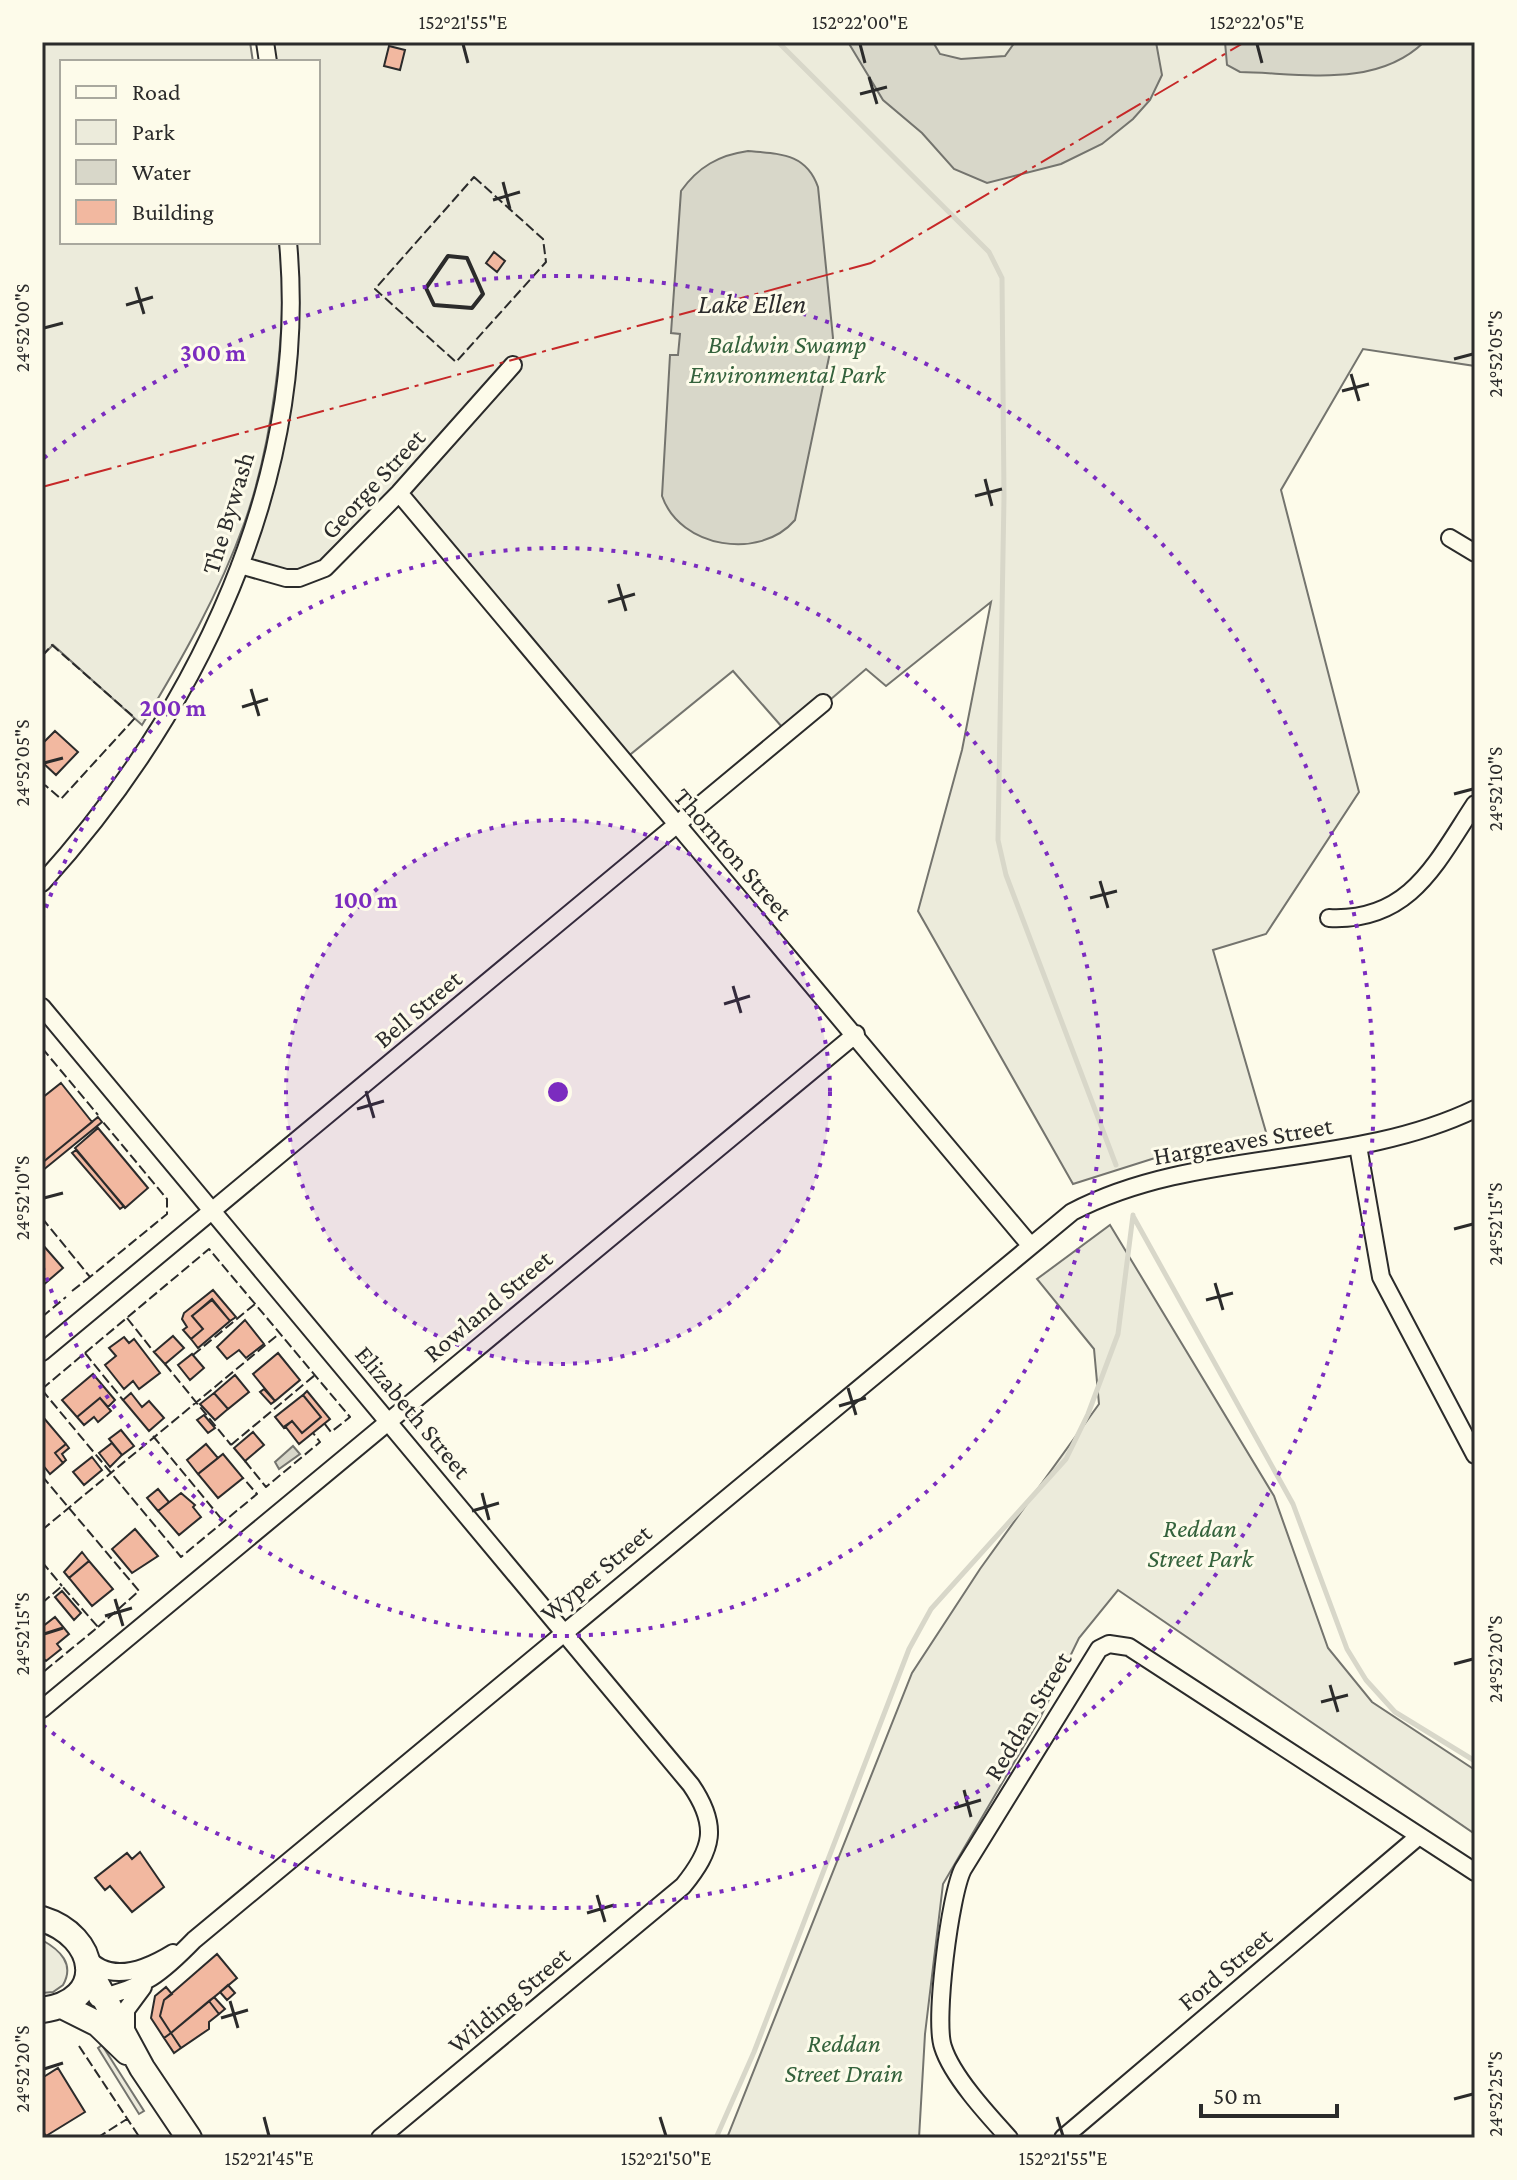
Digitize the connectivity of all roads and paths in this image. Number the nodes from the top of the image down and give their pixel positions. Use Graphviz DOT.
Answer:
graph roads {
  1 [pos="288,244"];
  2 [pos="513,365"];
  3 [pos="399,493"];
  4 [pos="1450,538"];
  5 [pos="1475,553"];
  6 [pos="240,565"];
  7 [pos="823,703"];
  8 [pos="1475,804"];
  9 [pos="676,825"];
  10 [pos="42,883"];
  11 [pos="1329,918"];
  12 [pos="42,1007"];
  13 [pos="856,1034"];
  14 [pos="1475,1109"];
  15 [pos="1358,1146"];
  16 [pos="212,1211"];
  17 [pos="1030,1245"];
  18 [pos="42,1352"];
  19 [pos="389,1419"];
  20 [pos="1475,1455"];
  21 [pos="564,1631"];
  22 [pos="42,1709"];
  23 [pos="1419,1836"];
  24 [pos="1475,1872"];
  25 [pos="668,1899"];
  26 [pos="45,1917"];
  27 [pos="194,1940"];
  28 [pos="87,1962"];
  29 [pos="147,1983"];
  30 [pos="105,1997"];
  31 [pos="54,2010"];
  32 [pos="126,2032"];
  33 [pos="142,2068"];
  34 [pos="1003,2132"];
  35 [pos="189,2138"];
  36 [pos="380,2138"];
  37 [pos="984,2138"];
  38 [pos="1063,2138"];
  1 -- 6 [label="street, The Bywash"];
  2 -- 3 [label="street, George Street"];
  3 -- 6 [label="street, George Street"];
  3 -- 9 [label="street, Thornton Street"];
  4 -- 5 [label="street"];
  6 -- 10 [label="street, The Bywash"];
  7 -- 9 [label="street, Bell Street"];
  8 -- 11 [label="street"];
  9 -- 13 [label="street, Thornton Street"];
  9 -- 16 [label="street, Bell Street"];
  12 -- 16 [label="street, Elizabeth Street"];
  13 -- 17 [label="street, Thornton Street"];
  13 -- 19 [label="street, Rowland Street"];
  14 -- 15 [label="street, Hargreaves Street"];
  15 -- 17 [label="street, Hargreaves Street"];
  15 -- 20 [label="street"];
  16 -- 18 [label="street, Bell Street"];
  16 -- 19 [label="street, Elizabeth Street"];
  17 -- 21 [label="street, Wyper Street"];
  19 -- 21 [label="street, Elizabeth Street"];
  19 -- 22 [label="street, Rowland Street"];
  21 -- 25 [label="street, Elizabeth Street"];
  21 -- 27 [label="street, Wyper Street"];
  23 -- 24 [label="street, Reddan Street"];
  23 -- 34 [label="street, Reddan Street"];
  23 -- 38 [label="street, Ford Street"];
  25 -- 36 [label="street, Wilding Street"];
  26 -- 28 [label="street"];
  27 -- 28 [label="street, Wyper Street"];
  27 -- 29 [label="street, Wyper Street"];
  28 -- 30 [label="street"];
  28 -- 31 [label="street"];
  29 -- 30 [label="street, Wyper Street"];
  29 -- 32 [label="street"];
  30 -- 31 [label="street, Wyper Street"];
  30 -- 32 [label="street"];
  31 -- 33 [label="street"];
  32 -- 33 [label="street"];
  33 -- 35 [label="street"];
  34 -- 37 [label="street"];
}
